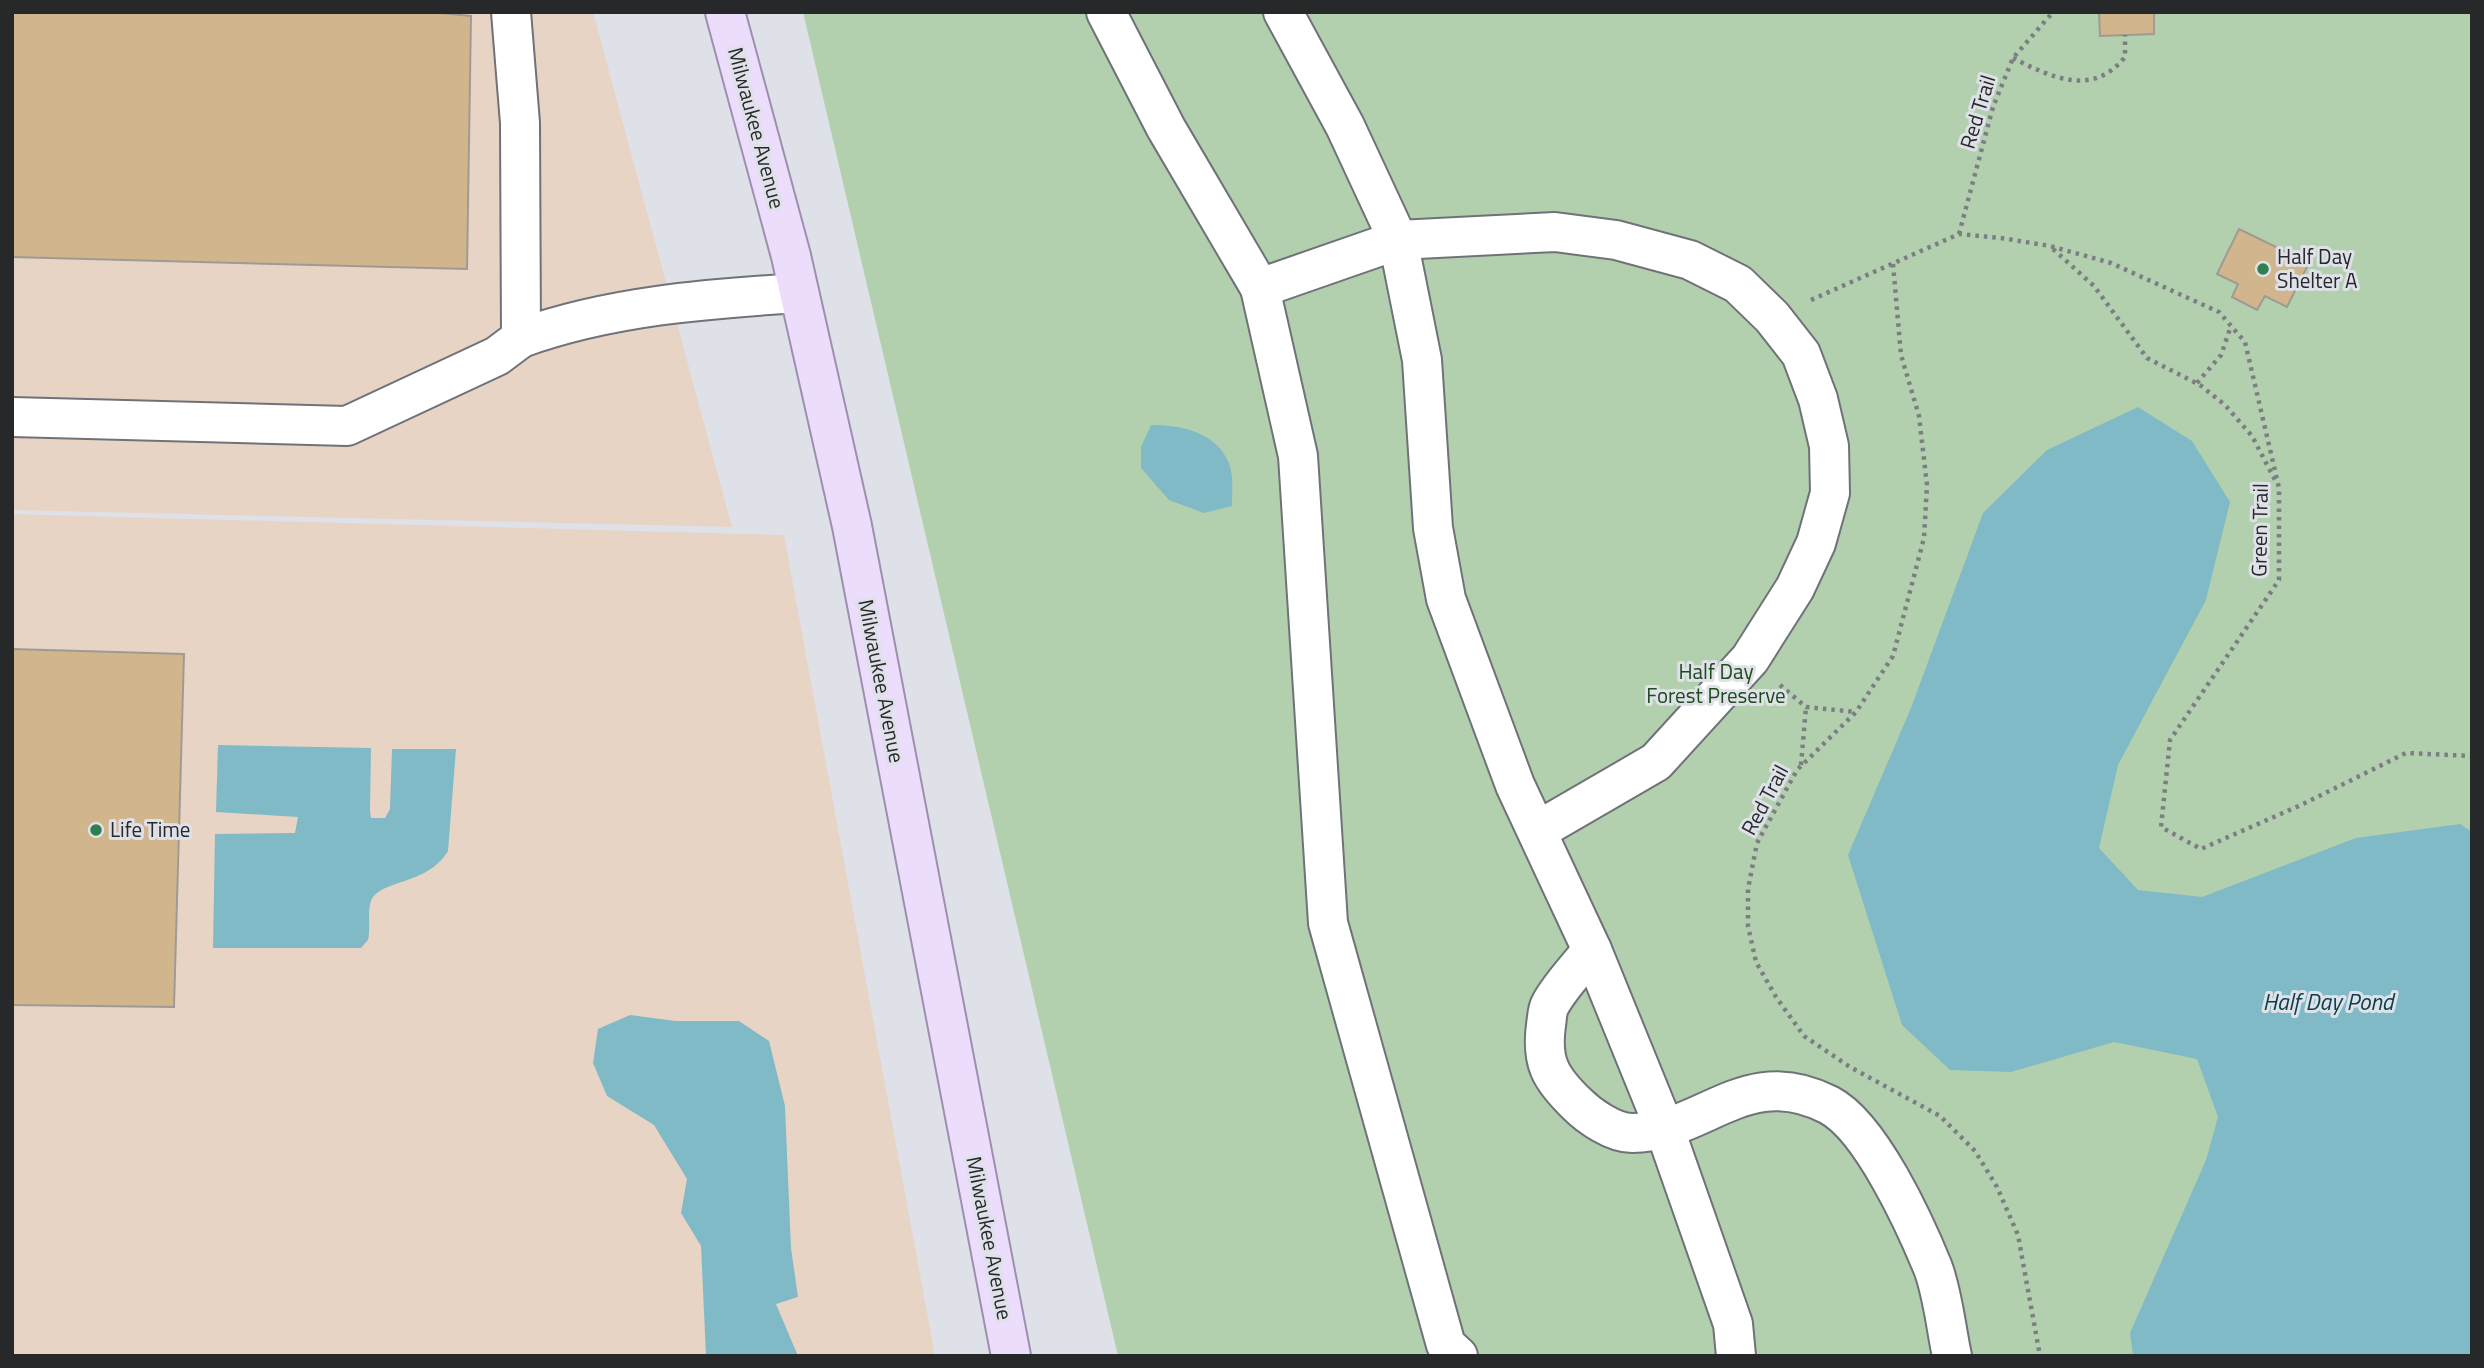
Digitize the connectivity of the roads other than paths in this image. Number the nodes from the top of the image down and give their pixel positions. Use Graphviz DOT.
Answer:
graph roads {
  1 [pos="511,12"];
  2 [pos="725,12"];
  3 [pos="1106,12"];
  4 [pos="1283,12"];
  5 [pos="1398,240"];
  6 [pos="1260,288"];
  7 [pos="799,293"];
  8 [pos="521,338"];
  9 [pos="12,417"];
  10 [pos="1537,831"];
  11 [pos="1592,950"];
  12 [pos="1664,1127"];
  13 [pos="1448,1352"];
  14 [pos="1011,1356"];
  15 [pos="1736,1356"];
  16 [pos="1952,1356"];
  1 -- 8 [label="lane"];
  2 -- 7 [label="main road, Milwaukee Avenue"];
  3 -- 6 [label="lane"];
  4 -- 5 [label="lane"];
  5 -- 6 [label="lane"];
  5 -- 10 [label="lane"];
  5 -- 10 [label="lane"];
  6 -- 13 [label="lane"];
  7 -- 8 [label="lane"];
  7 -- 14 [label="main road, Milwaukee Avenue"];
  8 -- 9 [label="lane"];
  10 -- 11 [label="lane"];
  11 -- 12 [label="lane"];
  11 -- 12 [label="lane"];
  12 -- 15 [label="lane"];
  12 -- 16 [label="lane"];
}
